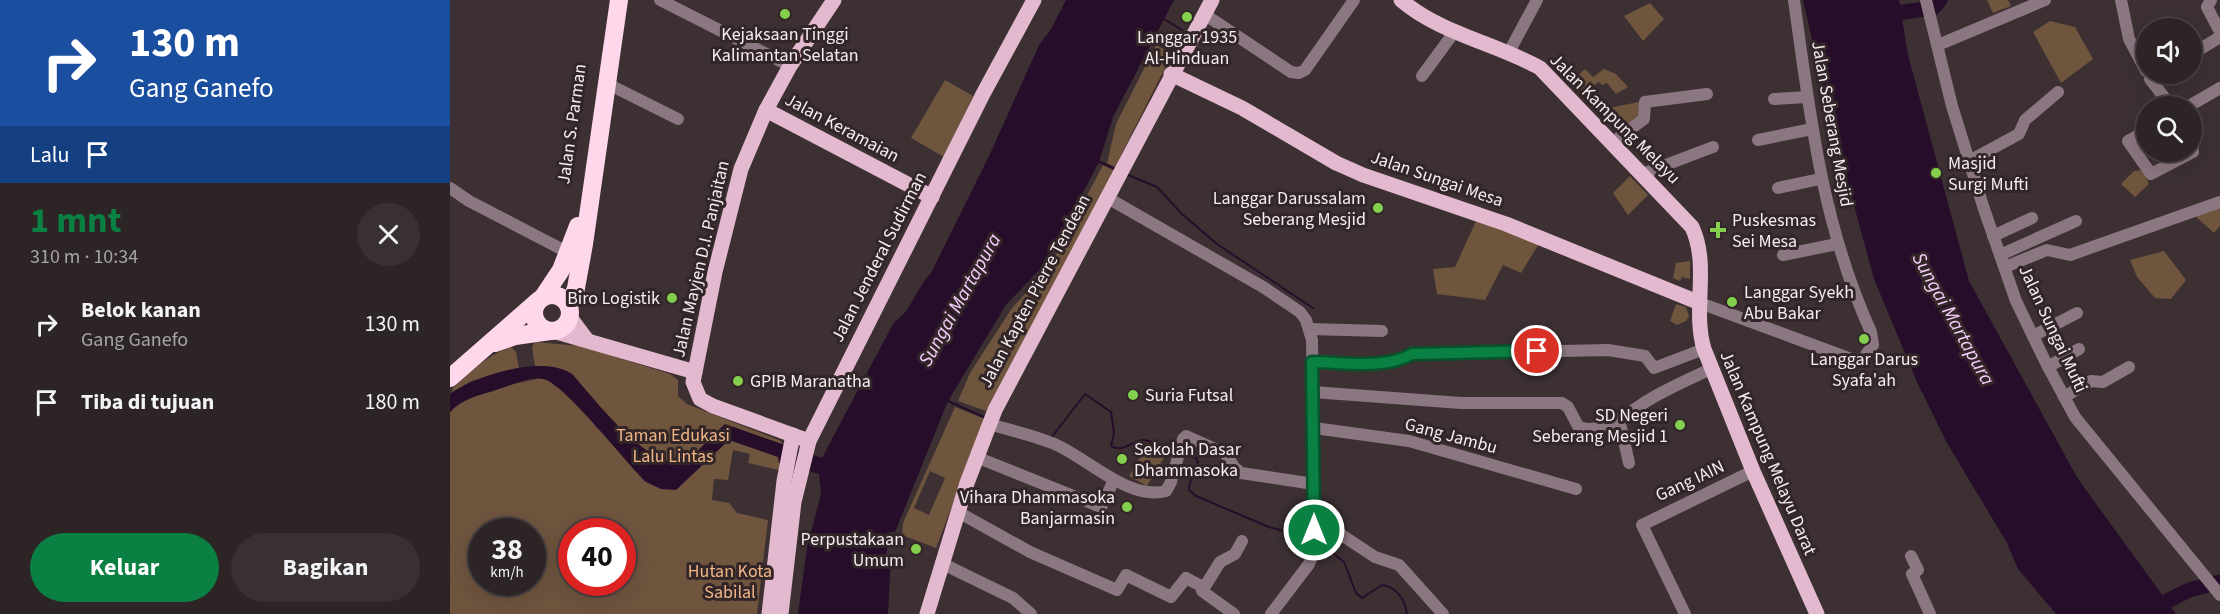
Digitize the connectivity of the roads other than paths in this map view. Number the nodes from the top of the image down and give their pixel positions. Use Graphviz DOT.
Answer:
graph roads {
  1 [pos="610,0"];
  2 [pos="619,0"];
  3 [pos="660,0"];
  4 [pos="834,0"];
  5 [pos="1034,0"];
  6 [pos="1212,0"];
  7 [pos="1354,0"];
  8 [pos="1401,0"];
  9 [pos="1537,0"];
  10 [pos="1794,0"];
  11 [pos="2044,0"];
  12 [pos="2121,0"];
  13 [pos="2211,0"];
  14 [pos="1928,5"];
  15 [pos="1204,14"];
  16 [pos="1455,31"];
  17 [pos="2220,32"];
  18 [pos="2220,37"];
  19 [pos="1938,45"];
  20 [pos="2202,48"];
  21 [pos="2136,50"];
  22 [pos="1509,52"];
  23 [pos="789,66"];
  24 [pos="1171,74"];
  25 [pos="609,75"];
  26 [pos="1422,76"];
  27 [pos="2220,88"];
  28 [pos="2058,92"];
  29 [pos="1707,94"];
  30 [pos="1807,97"];
  31 [pos="2202,98"];
  32 [pos="1774,99"];
  33 [pos="766,110"];
  34 [pos="678,119"];
  35 [pos="1812,129"];
  36 [pos="2136,136"];
  37 [pos="1758,140"];
  38 [pos="1612,143"];
  39 [pos="1713,147"];
  40 [pos="2136,152"];
  41 [pos="1969,161"];
  42 [pos="2143,162"];
  43 [pos="2174,162"];
  44 [pos="1642,174"];
  45 [pos="1820,179"];
  46 [pos="450,188"];
  47 [pos="1778,188"];
  48 [pos="932,197"];
  49 [pos="1106,197"];
  50 [pos="2220,202"];
  51 [pos="2032,218"];
  52 [pos="2076,221"];
  53 [pos="1993,236"];
  54 [pos="1837,244"];
  55 [pos="577,248"];
  56 [pos="1783,255"];
  57 [pos="2000,255"];
  58 [pos="2005,267"];
  59 [pos="541,299"];
  60 [pos="1700,303"];
  61 [pos="569,311"];
  62 [pos="2077,313"];
  63 [pos="1310,328"];
  64 [pos="552,331"];
  65 [pos="1382,331"];
  66 [pos="2033,336"];
  67 [pos="587,340"];
  68 [pos="483,349"];
  69 [pos="1704,349"];
  70 [pos="2079,349"];
  71 [pos="1312,362"];
  72 [pos="2048,367"];
  73 [pos="2129,367"];
  74 [pos="1711,369"];
  75 [pos="694,372"];
  76 [pos="450,378"];
  77 [pos="1313,392"];
  78 [pos="2064,397"];
  79 [pos="1619,419"];
  80 [pos="991,420"];
  81 [pos="1314,428"];
  82 [pos="792,440"];
  83 [pos="808,445"];
  84 [pos="976,457"];
  85 [pos="1629,464"];
  86 [pos="1753,471"];
  87 [pos="793,472"];
  88 [pos="1114,480"];
  89 [pos="1314,484"];
  90 [pos="1576,489"];
  91 [pos="958,512"];
  92 [pos="1314,516"];
  93 [pos="1242,541"];
  94 [pos="1911,556"];
  95 [pos="941,563"];
  96 [pos="1203,587"];
  97 [pos="2215,589"];
  98 [pos="769,614"];
  99 [pos="781,614"];
  100 [pos="927,614"];
  101 [pos="1031,614"];
  102 [pos="1234,614"];
  103 [pos="1271,614"];
  104 [pos="1443,614"];
  105 [pos="1685,614"];
  106 [pos="1817,614"];
  107 [pos="1930,614"];
  1 -- 55 [label="highway, Jalan S. Parman"];
  2 -- 25 [label="highway, Jalan S. Parman"];
  3 -- 23 [label="street"];
  4 -- 23 [label="main road, Jalan Mayjen D.I. Panjaitan"];
  5 -- 48 [label="main road, Jalan Jenderal Sudirman"];
  6 -- 15 [label="main road, Jalan Kapten Pierre Tendean"];
  7 -- 15 [label="street"];
  8 -- 16 [label="main road, Jalan Kampung Melayu"];
  9 -- 22 [label="street"];
  10 -- 30 [label="street, Jalan Seberang Mesjid"];
  11 -- 19 [label="street"];
  12 -- 21 [label="street"];
  13 -- 17 [label="street"];
  14 -- 19 [label="street, Jalan Sungai Mufti"];
  15 -- 24 [label="main road, Jalan Kapten Pierre Tendean"];
  16 -- 22 [label="main road, Jalan Kampung Melayu"];
  16 -- 26 [label="street"];
  18 -- 20 [label="street"];
  19 -- 41 [label="street, Jalan Sungai Mufti"];
  22 -- 38 [label="main road, Jalan Kampung Melayu"];
  23 -- 33 [label="main road, Jalan Mayjen D.I. Panjaitan"];
  24 -- 49 [label="main road, Jalan Kapten Pierre Tendean"];
  24 -- 60 [label="main road, Jalan Sungai Mesa"];
  25 -- 34 [label="street"];
  25 -- 55 [label="highway, Jalan S. Parman"];
  27 -- 31 [label="street"];
  28 -- 41 [label="street"];
  29 -- 38 [label="street"];
  30 -- 32 [label="street"];
  30 -- 35 [label="street, Jalan Seberang Mesjid"];
  33 -- 48 [label="main road, Jalan Keramaian"];
  33 -- 75 [label="main road, Jalan Mayjen D.I. Panjaitan"];
  35 -- 37 [label="street"];
  35 -- 45 [label="street, Jalan Seberang Mesjid"];
  36 -- 40 [label="street"];
  38 -- 44 [label="main road, Jalan Kampung Melayu"];
  39 -- 44 [label="street"];
  41 -- 53 [label="street, Jalan Sungai Mufti"];
  42 -- 43 [label="street"];
  44 -- 60 [label="main road, Jalan Kampung Melayu"];
  45 -- 47 [label="street"];
  45 -- 54 [label="street, Jalan Seberang Mesjid"];
  46 -- 55 [label="street"];
  48 -- 83 [label="main road, Jalan Jenderal Sudirman"];
  49 -- 63 [label="street"];
  49 -- 80 [label="main road, Jalan Kapten Pierre Tendean"];
  50 -- 58 [label="street"];
  51 -- 53 [label="street"];
  52 -- 57 [label="street"];
  53 -- 57 [label="street, Jalan Sungai Mufti"];
  54 -- 56 [label="street"];
  54 -- 60 [label="street, Jalan Seberang Mesjid"];
  55 -- 59 [label="highway"];
  55 -- 61 [label="highway"];
  57 -- 58 [label="street, Jalan Sungai Mufti"];
  58 -- 66 [label="street, Jalan Sungai Mufti"];
  59 -- 61 [label="highway"];
  59 -- 64 [label="highway"];
  59 -- 68 [label="highway"];
  60 -- 69 [label="main road, Jalan Kampung Melayu Darat"];
  61 -- 64 [label="highway"];
  61 -- 67 [label="main road"];
  62 -- 66 [label="street"];
  63 -- 65 [label="street"];
  63 -- 71 [label="street"];
  64 -- 67 [label="main road"];
  64 -- 68 [label="highway"];
  66 -- 72 [label="street, Jalan Sungai Mufti"];
  67 -- 75 [label="main road"];
  68 -- 76 [label="highway"];
  69 -- 71 [label="street"];
  69 -- 74 [label="main road, Jalan Kampung Melayu Darat"];
  70 -- 72 [label="street"];
  71 -- 77 [label="street"];
  72 -- 78 [label="street, Jalan Sungai Mufti"];
  73 -- 78 [label="street"];
  74 -- 79 [label="street"];
  74 -- 86 [label="main road, Jalan Kampung Melayu Darat"];
  75 -- 82 [label="main road"];
  77 -- 79 [label="street"];
  77 -- 81 [label="street"];
  78 -- 97 [label="street, Jalan Sungai Mufti"];
  79 -- 85 [label="street"];
  80 -- 84 [label="main road, Jalan Kapten Pierre Tendean"];
  80 -- 88 [label="street"];
  81 -- 89 [label="street"];
  81 -- 90 [label="street, Gang Jambu"];
  82 -- 83 [label="main road"];
  82 -- 87 [label="main road, Jalan Jenderal Sudirman"];
  83 -- 87 [label="main road, Jalan Jenderal Sudirman"];
  84 -- 88 [label="street"];
  84 -- 91 [label="main road, Jalan Kapten Pierre Tendean"];
  86 -- 105 [label="street, Gang IAIN"];
  86 -- 106 [label="main road, Jalan Kampung Melayu Darat"];
  87 -- 98 [label="main road, Jalan Jenderal Sudirman"];
  87 -- 99 [label="main road, Jalan Jenderal Sudirman"];
  88 -- 89 [label="street"];
  89 -- 92 [label="street"];
  91 -- 95 [label="main road, Jalan Kapten Pierre Tendean"];
  91 -- 96 [label="street"];
  92 -- 103 [label="street"];
  92 -- 104 [label="street"];
  93 -- 96 [label="street"];
  94 -- 107 [label="street"];
  95 -- 100 [label="main road, Jalan Kapten Pierre Tendean"];
  95 -- 101 [label="street"];
  96 -- 102 [label="street"];
}
